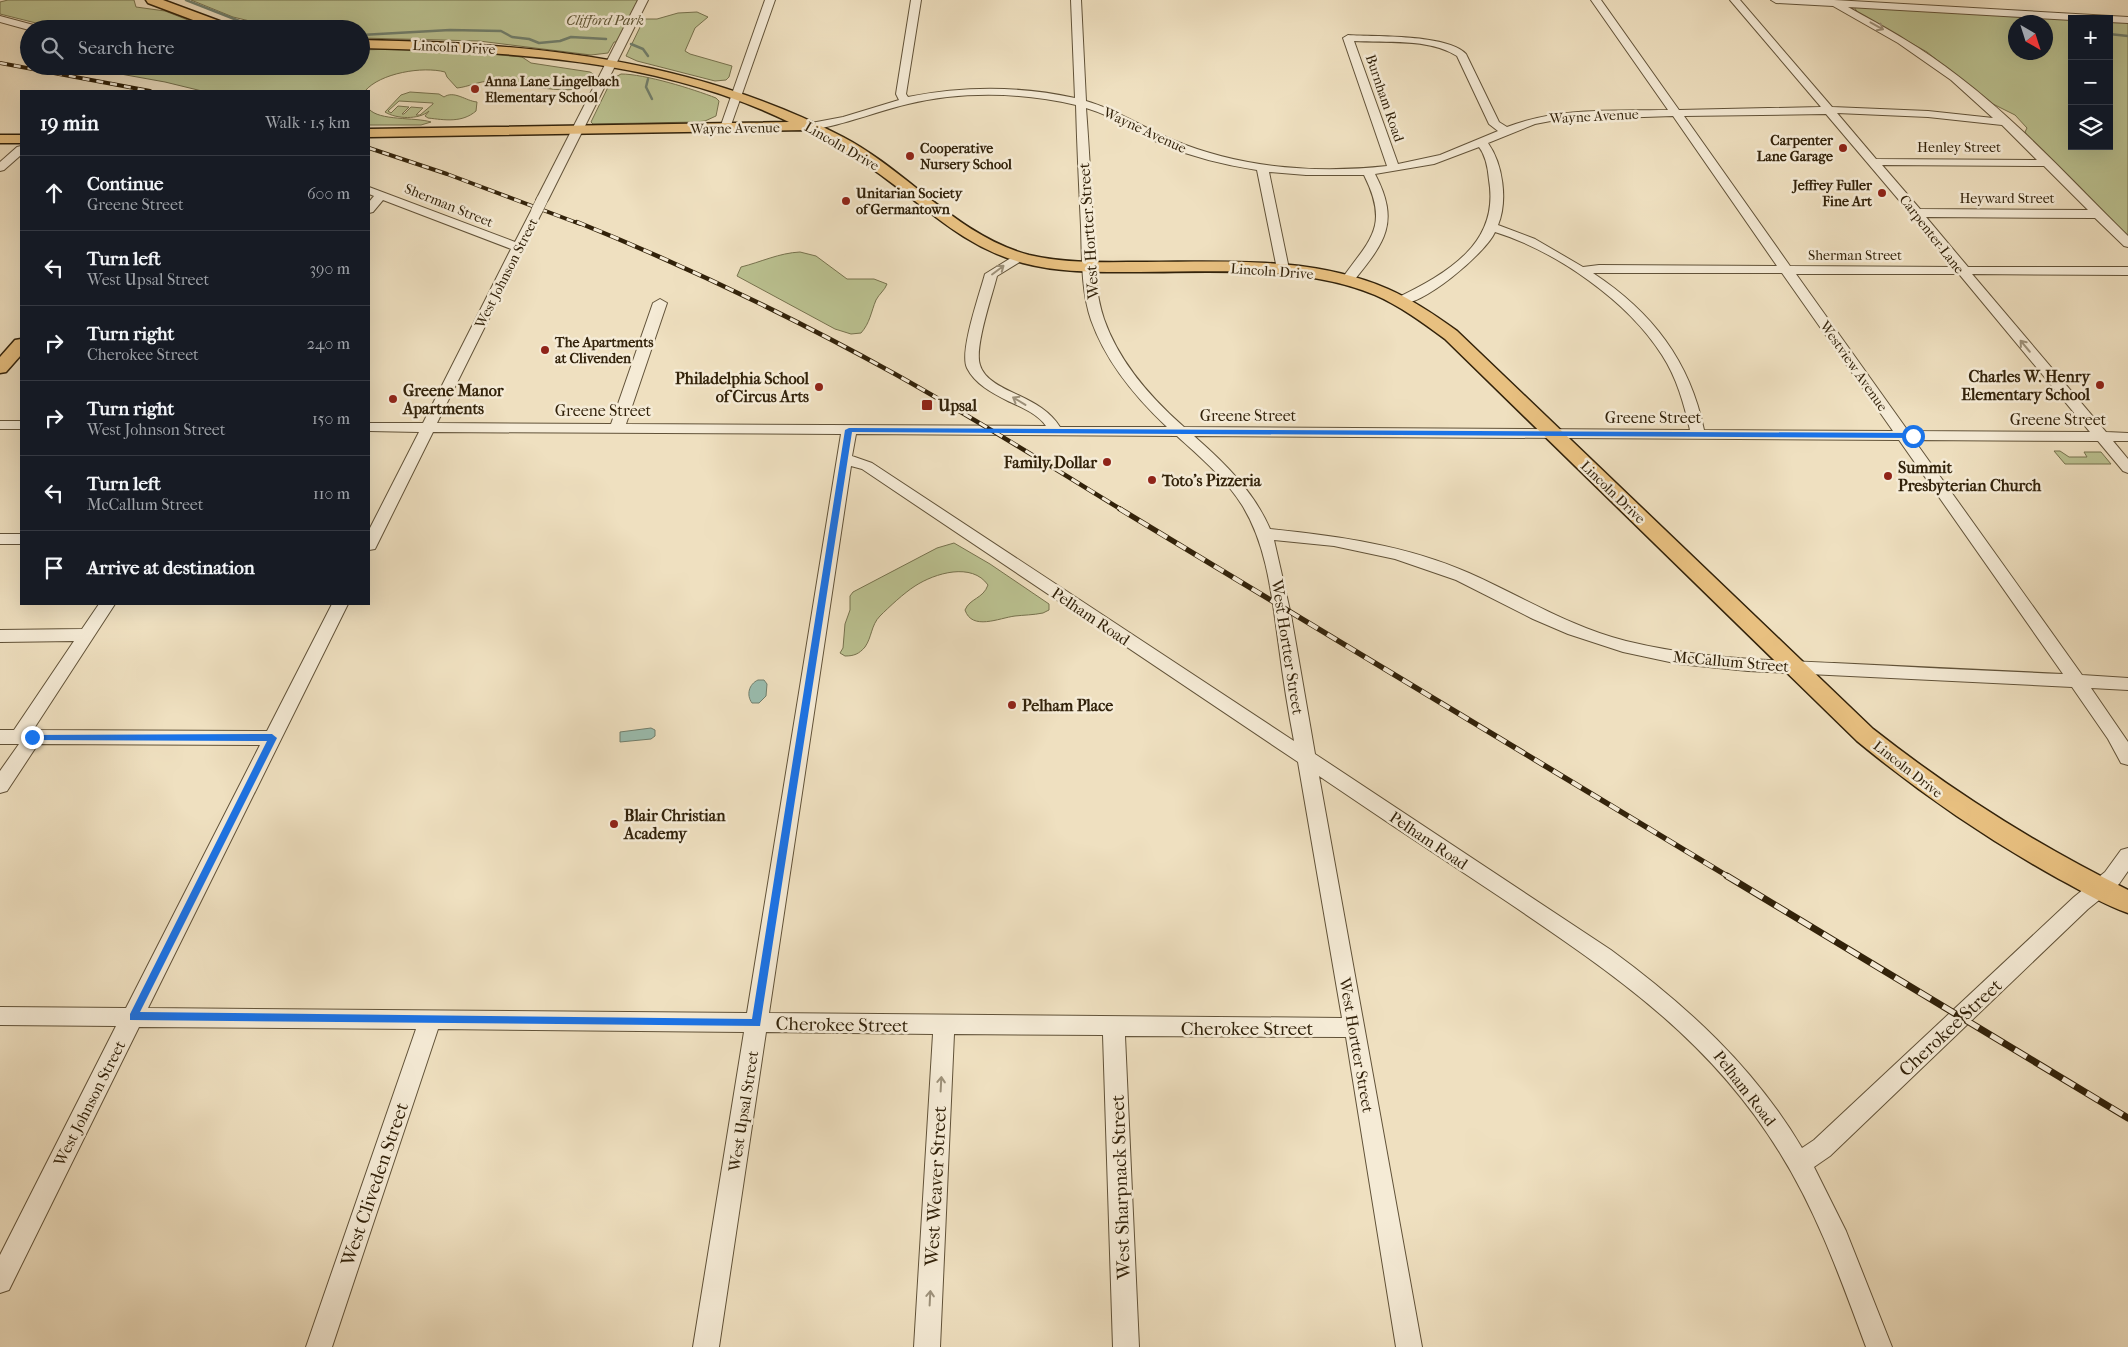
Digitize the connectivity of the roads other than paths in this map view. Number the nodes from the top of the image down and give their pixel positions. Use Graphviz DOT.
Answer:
graph roads {
  1 [pos="152,0"];
  2 [pos="643,0"];
  3 [pos="770,0"];
  4 [pos="916,0"];
  5 [pos="1076,0"];
  6 [pos="1596,0"];
  7 [pos="1735,0"];
  8 [pos="1776,0"];
  9 [pos="1834,3"];
  10 [pos="2068,17"];
  11 [pos="0,19"];
  12 [pos="2113,19"];
  13 [pos="205,20"];
  14 [pos="2128,20"];
  15 [pos="20,24"];
  16 [pos="370,44"];
  17 [pos="610,64"];
  18 [pos="737,96"];
  19 [pos="905,102"];
  20 [pos="1081,103"];
  21 [pos="1829,110"];
  22 [pos="1676,113"];
  23 [pos="2005,122"];
  24 [pos="810,126"];
  25 [pos="725,128"];
  26 [pos="578,130"];
  27 [pos="1506,131"];
  28 [pos="370,133"];
  29 [pos="0,139"];
  30 [pos="20,139"];
  31 [pos="1481,142"];
  32 [pos="20,150"];
  33 [pos="1874,162"];
  34 [pos="2044,163"];
  35 [pos="1262,167"];
  36 [pos="0,168"];
  37 [pos="1394,168"];
  38 [pos="1368,171"];
  39 [pos="370,190"];
  40 [pos="381,195"];
  41 [pos="370,208"];
  42 [pos="1917,213"];
  43 [pos="2097,214"];
  44 [pos="1492,227"];
  45 [pos="2128,243"];
  46 [pos="519,247"];
  47 [pos="1019,257"];
  48 [pos="1089,267"];
  49 [pos="1283,269"];
  50 [pos="1787,270"];
  51 [pos="1582,271"];
  52 [pos="1963,271"];
  53 [pos="2128,272"];
  54 [pos="1347,280"];
  55 [pos="1402,301"];
  56 [pos="660,304"];
  57 [pos="20,345"];
  58 [pos="0,368"];
  59 [pos="0,425"];
  60 [pos="20,425"];
  61 [pos="370,427"];
  62 [pos="428,427"];
  63 [pos="617,428"];
  64 [pos="849,430"];
  65 [pos="1056,431"];
  66 [pos="1182,432"];
  67 [pos="1552,434"];
  68 [pos="1698,434"];
  69 [pos="1903,436"];
  70 [pos="2102,436"];
  71 [pos="2128,437"];
  72 [pos="845,459"];
  73 [pos="2128,468"];
  74 [pos="1265,534"];
  75 [pos="0,539"];
  76 [pos="20,539"];
  77 [pos="370,543"];
  78 [pos="106,605"];
  79 [pos="339,605"];
  80 [pos="86,635"];
  81 [pos="0,636"];
  82 [pos="1794,667"];
  83 [pos="2077,682"];
  84 [pos="2128,684"];
  85 [pos="0,737"];
  86 [pos="26,737"];
  87 [pos="272,738"];
  88 [pos="2128,758"];
  89 [pos="1307,759"];
  90 [pos="0,786"];
  91 [pos="2128,856"];
  92 [pos="2100,888"];
  93 [pos="2128,902"];
  94 [pos="0,1016"];
  95 [pos="133,1017"];
  96 [pos="430,1020"];
  97 [pos="757,1023"];
  98 [pos="944,1025"];
  99 [pos="1114,1026"];
  100 [pos="1354,1028"];
  101 [pos="1799,1163"];
  102 [pos="0,1281"];
  103 [pos="319,1347"];
  104 [pos="706,1347"];
  105 [pos="927,1347"];
  106 [pos="1126,1347"];
  107 [pos="1409,1347"];
  108 [pos="1879,1347"];
  1 -- 13 [label="main road"];
  2 -- 17 [label="street, West Johnson Street"];
  3 -- 18 [label="street"];
  4 -- 19 [label="street"];
  5 -- 20 [label="street, West Hortter Street"];
  6 -- 22 [label="street, Westview Avenue"];
  7 -- 21 [label="street, Carpenter Lane"];
  8 -- 9 [label="street"];
  9 -- 10 [label="street"];
  9 -- 23 [label="street, one-way"];
  11 -- 15 [label="street"];
  12 -- 14 [label="street"];
  16 -- 17 [label="main road, Lincoln Drive"];
  17 -- 18 [label="main road, Lincoln Drive"];
  17 -- 26 [label="street, West Johnson Street"];
  18 -- 24 [label="main road, Lincoln Drive"];
  18 -- 25 [label="street"];
  19 -- 20 [label="street, Wayne Avenue"];
  19 -- 24 [label="street, Wayne Avenue"];
  20 -- 35 [label="street, Wayne Avenue"];
  20 -- 48 [label="street, West Hortter Street"];
  21 -- 22 [label="street, Wayne Avenue"];
  21 -- 23 [label="street, Wayne Avenue"];
  21 -- 33 [label="street, Carpenter Lane"];
  22 -- 27 [label="street, Wayne Avenue"];
  22 -- 50 [label="street, Westview Avenue"];
  23 -- 34 [label="street"];
  24 -- 25 [label="main road, Wayne Avenue"];
  24 -- 47 [label="main road, Lincoln Drive"];
  25 -- 26 [label="main road, Wayne Avenue"];
  26 -- 28 [label="main road, Wayne Avenue"];
  26 -- 46 [label="street, West Johnson Street"];
  27 -- 31 [label="street, Wayne Avenue"];
  27 -- 37 [label="street, Burnham Road"];
  29 -- 30 [label="main road"];
  31 -- 37 [label="street, Wayne Avenue"];
  31 -- 44 [label="street"];
  32 -- 36 [label="street"];
  33 -- 34 [label="street, Henley Street"];
  33 -- 42 [label="street, Carpenter Lane"];
  34 -- 43 [label="street"];
  35 -- 38 [label="street, Wayne Avenue"];
  35 -- 49 [label="street"];
  37 -- 38 [label="street, Wayne Avenue"];
  38 -- 54 [label="street"];
  39 -- 40 [label="street, Sherman Street"];
  40 -- 41 [label="street"];
  40 -- 46 [label="street, Sherman Street"];
  42 -- 43 [label="street, Heyward Street"];
  42 -- 52 [label="street, Carpenter Lane"];
  43 -- 45 [label="street"];
  44 -- 51 [label="street"];
  44 -- 55 [label="street"];
  46 -- 62 [label="street, West Johnson Street"];
  47 -- 48 [label="main road, Lincoln Drive"];
  65 -- 47 [label="street, one-way"];
  48 -- 49 [label="main road, Lincoln Drive"];
  48 -- 66 [label="street, West Hortter Street"];
  49 -- 54 [label="main road, Lincoln Drive"];
  50 -- 51 [label="street, Sherman Street"];
  50 -- 52 [label="street, Sherman Street"];
  50 -- 69 [label="street, Westview Avenue"];
  51 -- 68 [label="street"];
  52 -- 53 [label="street, Sherman Street"];
  70 -- 52 [label="street, Carpenter Lane, one-way"];
  54 -- 55 [label="main road, Lincoln Drive"];
  55 -- 67 [label="main road, Lincoln Drive"];
  56 -- 63 [label="street"];
  57 -- 58 [label="main road"];
  59 -- 60 [label="street"];
  61 -- 62 [label="street, Greene Street"];
  62 -- 63 [label="street, Greene Street"];
  62 -- 77 [label="street, West Johnson Street"];
  63 -- 64 [label="street, Greene Street"];
  64 -- 65 [label="street, Greene Street"];
  64 -- 72 [label="street, West Upsal Street"];
  65 -- 66 [label="street, Greene Street"];
  66 -- 67 [label="street, Greene Street"];
  66 -- 74 [label="street, West Hortter Street"];
  67 -- 68 [label="street, Greene Street"];
  67 -- 82 [label="main road, Lincoln Drive"];
  68 -- 69 [label="street, Greene Street"];
  69 -- 70 [label="street, Greene Street"];
  69 -- 83 [label="street, Westview Avenue"];
  70 -- 71 [label="street, Greene Street"];
  70 -- 73 [label="street, Carpenter Lane"];
  72 -- 89 [label="street, Pelham Road"];
  72 -- 97 [label="street, West Upsal Street"];
  74 -- 82 [label="street, McCallum Street"];
  74 -- 89 [label="street, West Hortter Street"];
  75 -- 76 [label="street"];
  78 -- 80 [label="street"];
  79 -- 87 [label="street, West Johnson Street"];
  80 -- 81 [label="street"];
  80 -- 86 [label="street"];
  82 -- 83 [label="street, McCallum Street"];
  82 -- 92 [label="main road, Lincoln Drive"];
  83 -- 84 [label="street, McCallum Street"];
  83 -- 88 [label="street, Westview Avenue"];
  85 -- 86 [label="street"];
  86 -- 87 [label="street"];
  86 -- 90 [label="street"];
  87 -- 95 [label="street, West Johnson Street"];
  89 -- 100 [label="street, West Hortter Street"];
  89 -- 101 [label="street, Pelham Road"];
  91 -- 92 [label="street"];
  92 -- 93 [label="main road, Lincoln Drive"];
  92 -- 101 [label="street, Cherokee Street"];
  94 -- 95 [label="street, Cherokee Street"];
  95 -- 96 [label="street, Cherokee Street"];
  95 -- 102 [label="street, West Johnson Street"];
  96 -- 97 [label="street, Cherokee Street"];
  96 -- 103 [label="street, West Cliveden Street"];
  97 -- 98 [label="street, Cherokee Street"];
  97 -- 104 [label="street, West Upsal Street"];
  98 -- 99 [label="street, Cherokee Street"];
  105 -- 98 [label="street, West Weaver Street, one-way"];
  99 -- 100 [label="street, Cherokee Street"];
  99 -- 106 [label="street, West Sharpnack Street"];
  100 -- 107 [label="street, West Hortter Street"];
  101 -- 108 [label="street, Pelham Road"];
}
